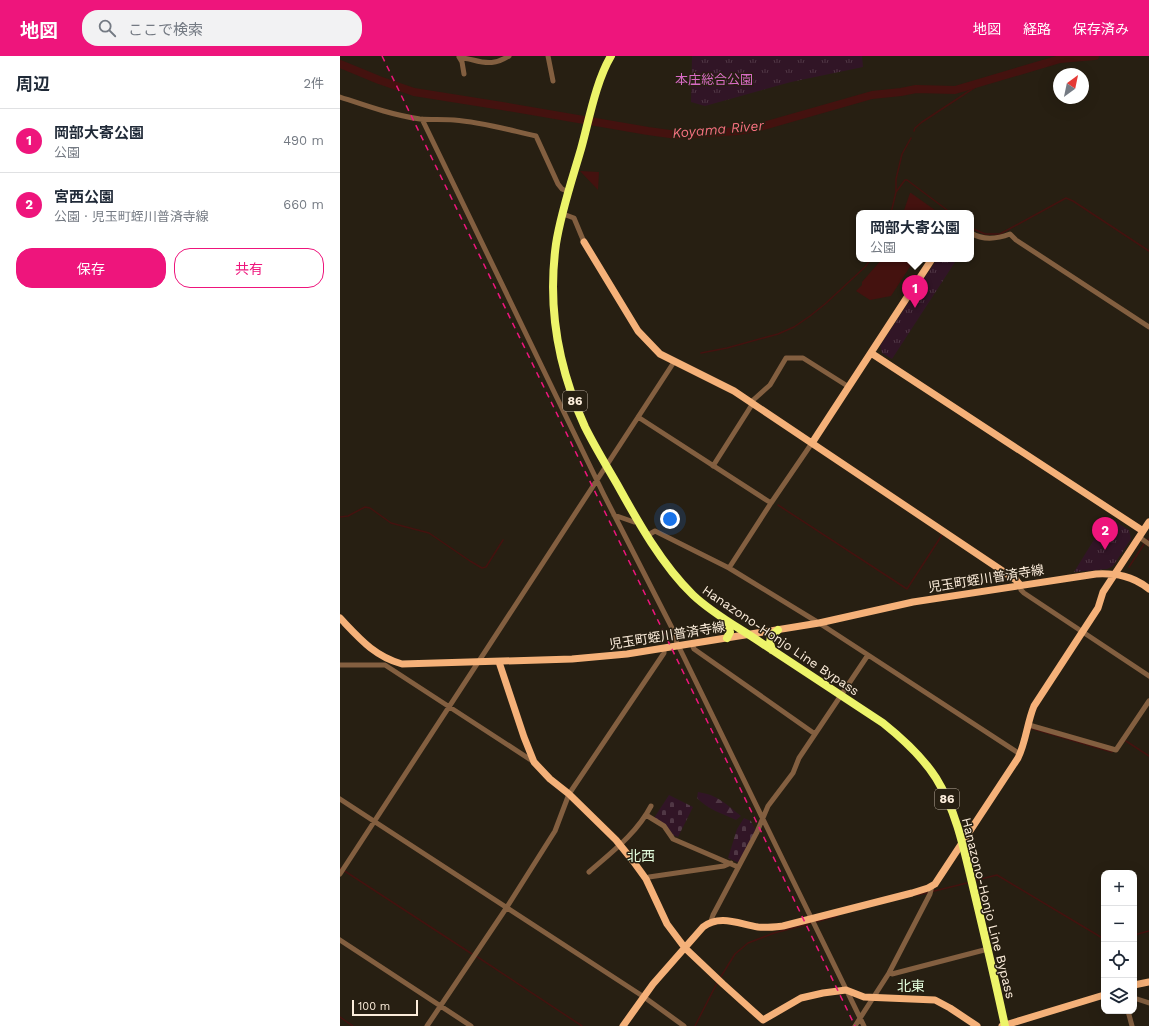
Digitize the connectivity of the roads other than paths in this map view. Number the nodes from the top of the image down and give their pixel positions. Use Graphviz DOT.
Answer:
graph roads {
  1 [pos="508,56"];
  2 [pos="548,56"];
  3 [pos="611,56"];
  4 [pos="459,57"];
  5 [pos="464,74"];
  6 [pos="553,81"];
  7 [pos="340,97"];
  8 [pos="422,119"];
  9 [pos="569,192"];
  10 [pos="563,214"];
  11 [pos="974,234"];
  12 [pos="584,242"];
  13 [pos="930,262"];
  14 [pos="1149,327"];
  15 [pos="871,353"];
  16 [pos="674,362"];
  17 [pos="849,387"];
  18 [pos="752,402"];
  19 [pos="638,417"];
  20 [pos="812,443"];
  21 [pos="607,466"];
  22 [pos="713,466"];
  23 [pos="597,480"];
  24 [pos="771,503"];
  25 [pos="614,515"];
  26 [pos="638,520"];
  27 [pos="1149,522"];
  28 [pos="1141,534"];
  29 [pos="648,535"];
  30 [pos="1149,544"];
  31 [pos="729,568"];
  32 [pos="1116,574"];
  33 [pos="1020,585"];
  34 [pos="1149,589"];
  35 [pos="340,618"];
  36 [pos="727,621"];
  37 [pos="819,623"];
  38 [pos="778,630"];
  39 [pos="1082,632"];
  40 [pos="749,635"];
  41 [pos="727,638"];
  42 [pos="692,644"];
  43 [pos="678,645"];
  44 [pos="664,649"];
  45 [pos="772,650"];
  46 [pos="868,655"];
  47 [pos="386,662"];
  48 [pos="478,662"];
  49 [pos="499,662"];
  50 [pos="340,665"];
  51 [pos="1149,676"];
  52 [pos="841,696"];
  53 [pos="1149,701"];
  54 [pos="448,707"];
  55 [pos="1029,725"];
  56 [pos="815,734"];
  57 [pos="1020,754"];
  58 [pos="534,762"];
  59 [pos="569,794"];
  60 [pos="340,799"];
  61 [pos="651,806"];
  62 [pos="646,816"];
  63 [pos="762,816"];
  64 [pos="374,821"];
  65 [pos="962,844"];
  66 [pos="620,845"];
  67 [pos="731,863"];
  68 [pos="738,867"];
  69 [pos="589,872"];
  70 [pos="340,874"];
  71 [pos="646,880"];
  72 [pos="932,886"];
  73 [pos="507,907"];
  74 [pos="811,918"];
  75 [pos="711,921"];
  76 [pos="340,940"];
  77 [pos="685,948"];
  78 [pos="988,949"];
  79 [pos="889,973"];
  80 [pos="1149,982"];
  81 [pos="1137,985"];
  82 [pos="846,990"];
  83 [pos="1101,996"];
  84 [pos="644,997"];
  85 [pos="874,997"];
  86 [pos="1137,999"];
  87 [pos="1149,1003"];
  88 [pos="440,1006"];
  89 [pos="1129,1014"];
  90 [pos="860,1018"];
  91 [pos="761,1023"];
  92 [pos="427,1026"];
  93 [pos="471,1026"];
  94 [pos="623,1026"];
  95 [pos="684,1026"];
  96 [pos="855,1026"];
  97 [pos="864,1026"];
  98 [pos="977,1026"];
  99 [pos="1004,1026"];
  100 [pos="1132,1026"];
  1 -- 4 [label="street"];
  2 -- 6 [label="street"];
  3 -- 9 [label="main road, Hanazono-Honjo Line Bypass / 86"];
  4 -- 5 [label="street"];
  7 -- 8 [label="street"];
  8 -- 9 [label="street"];
  8 -- 23 [label="street"];
  9 -- 10 [label="main road, Hanazono-Honjo Line Bypass / 86"];
  10 -- 12 [label="street"];
  10 -- 21 [label="main road, Hanazono-Honjo Line Bypass / 86"];
  11 -- 14 [label="street"];
  12 -- 16 [label="street"];
  13 -- 15 [label="street"];
  15 -- 17 [label="street"];
  15 -- 28 [label="street"];
  16 -- 18 [label="street"];
  16 -- 19 [label="street"];
  17 -- 18 [label="street"];
  17 -- 20 [label="street"];
  18 -- 20 [label="street"];
  18 -- 22 [label="street"];
  19 -- 21 [label="street"];
  19 -- 22 [label="street"];
  20 -- 24 [label="street"];
  20 -- 33 [label="street"];
  21 -- 23 [label="street"];
  21 -- 26 [label="main road, Hanazono-Honjo Line Bypass / 86"];
  22 -- 24 [label="street"];
  23 -- 25 [label="street"];
  23 -- 48 [label="street"];
  24 -- 31 [label="street"];
  25 -- 26 [label="street"];
  25 -- 43 [label="street"];
  26 -- 29 [label="main road, Hanazono-Honjo Line Bypass / 86"];
  27 -- 28 [label="street"];
  28 -- 30 [label="street"];
  28 -- 32 [label="street"];
  29 -- 31 [label="street"];
  29 -- 36 [label="main road, Hanazono-Honjo Line Bypass / 86"];
  31 -- 37 [label="street"];
  32 -- 33 [label="street, 児玉町蛭川普済寺線"];
  32 -- 34 [label="street, 児玉町蛭川普済寺線"];
  32 -- 39 [label="street"];
  33 -- 37 [label="street, 児玉町蛭川普済寺線"];
  33 -- 39 [label="street"];
  35 -- 47 [label="street, 児玉町蛭川普済寺線"];
  36 -- 40 [label="main road, Hanazono-Honjo Line Bypass / 86"];
  36 -- 41 [label="main road"];
  37 -- 38 [label="street, 児玉町蛭川普済寺線"];
  37 -- 46 [label="street"];
  38 -- 40 [label="street, 児玉町蛭川普済寺線"];
  38 -- 45 [label="main road"];
  39 -- 51 [label="street"];
  39 -- 55 [label="street"];
  40 -- 41 [label="street, 児玉町蛭川普済寺線"];
  40 -- 45 [label="main road, Hanazono-Honjo Line Bypass / 86"];
  41 -- 42 [label="street, 児玉町蛭川普済寺線"];
  42 -- 43 [label="street, 児玉町蛭川普済寺線"];
  42 -- 56 [label="street"];
  43 -- 44 [label="street, 児玉町蛭川普済寺線"];
  43 -- 63 [label="street"];
  44 -- 49 [label="street, 児玉町蛭川普済寺線"];
  44 -- 59 [label="street"];
  45 -- 52 [label="main road, Hanazono-Honjo Line Bypass / 86"];
  46 -- 52 [label="street"];
  46 -- 57 [label="street"];
  47 -- 48 [label="street, 児玉町蛭川普済寺線"];
  47 -- 50 [label="street"];
  47 -- 54 [label="street"];
  48 -- 49 [label="street, 児玉町蛭川普済寺線"];
  48 -- 54 [label="street"];
  49 -- 58 [label="street"];
  52 -- 56 [label="street"];
  52 -- 65 [label="main road, Hanazono-Honjo Line Bypass / 86"];
  53 -- 55 [label="street"];
  54 -- 58 [label="street"];
  54 -- 64 [label="street"];
  55 -- 57 [label="street"];
  56 -- 63 [label="street"];
  57 -- 65 [label="street"];
  58 -- 59 [label="street"];
  59 -- 66 [label="street"];
  59 -- 73 [label="street"];
  60 -- 64 [label="street"];
  61 -- 62 [label="street"];
  62 -- 66 [label="street"];
  62 -- 67 [label="street"];
  63 -- 68 [label="street"];
  63 -- 74 [label="street"];
  64 -- 70 [label="street"];
  64 -- 73 [label="street"];
  65 -- 72 [label="street"];
  65 -- 78 [label="main road, Hanazono-Honjo Line Bypass / 86"];
  66 -- 69 [label="street"];
  66 -- 71 [label="street"];
  67 -- 68 [label="street"];
  67 -- 71 [label="street"];
  68 -- 75 [label="street"];
  71 -- 77 [label="street"];
  72 -- 74 [label="street"];
  72 -- 79 [label="street"];
  73 -- 84 [label="street"];
  73 -- 88 [label="street"];
  74 -- 75 [label="street"];
  74 -- 82 [label="street"];
  75 -- 77 [label="street"];
  76 -- 88 [label="street"];
  77 -- 84 [label="street"];
  77 -- 91 [label="street"];
  78 -- 79 [label="street"];
  78 -- 99 [label="main road, Hanazono-Honjo Line Bypass / 86"];
  79 -- 85 [label="street"];
  80 -- 81 [label="street"];
  82 -- 85 [label="street"];
  82 -- 90 [label="street"];
  82 -- 91 [label="street"];
  83 -- 99 [label="street"];
  84 -- 94 [label="street"];
  84 -- 95 [label="street"];
  85 -- 90 [label="street"];
  85 -- 98 [label="street"];
  86 -- 87 [label="street"];
  88 -- 92 [label="street"];
  88 -- 93 [label="street"];
  89 -- 100 [label="street"];
  90 -- 96 [label="street"];
  90 -- 97 [label="street"];
}
